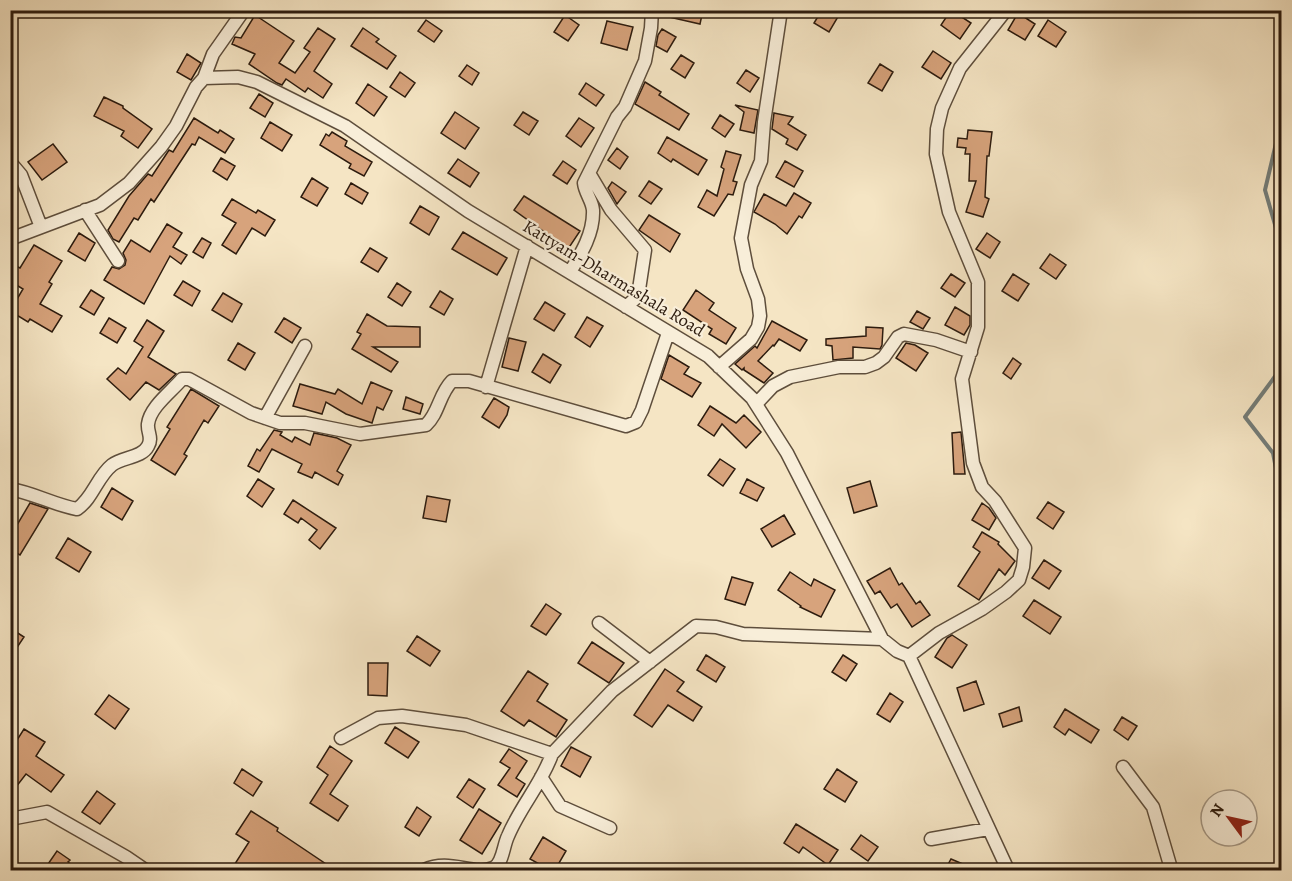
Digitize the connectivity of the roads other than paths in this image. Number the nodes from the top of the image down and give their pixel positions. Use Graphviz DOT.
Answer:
graph roads {
  1 [pos="244,10"];
  2 [pos="356,10"];
  3 [pos="368,10"];
  4 [pos="652,10"];
  5 [pos="781,10"];
  6 [pos="1006,10"];
  7 [pos="204,78"];
  8 [pos="10,162"];
  9 [pos="589,173"];
  10 [pos="85,210"];
  11 [pos="41,227"];
  12 [pos="10,239"];
  13 [pos="527,246"];
  14 [pos="117,261"];
  15 [pos="570,272"];
  16 [pos="626,307"];
  17 [pos="668,333"];
  18 [pos="305,346"];
  19 [pos="970,352"];
  20 [pos="719,367"];
  21 [pos="486,387"];
  22 [pos="756,404"];
  23 [pos="265,418"];
  24 [pos="10,489"];
  25 [pos="599,623"];
  26 [pos="882,639"];
  27 [pos="909,656"];
  28 [pos="650,662"];
  29 [pos="341,738"];
  30 [pos="552,754"];
  31 [pos="1123,767"];
  32 [pos="541,777"];
  33 [pos="10,819"];
  34 [pos="610,828"];
  35 [pos="988,829"];
  36 [pos="931,839"];
  37 [pos="146,870"];
  38 [pos="424,870"];
  39 [pos="1008,870"];
  40 [pos="1173,870"];
  1 -- 7 [label="street"];
  2 -- 3 [label="street"];
  4 -- 9 [label="street"];
  5 -- 20 [label="street"];
  6 -- 19 [label="street"];
  7 -- 10 [label="street"];
  7 -- 13 [label="street, Kattyam-Dharmashala Road"];
  8 -- 11 [label="street"];
  9 -- 15 [label="street"];
  9 -- 16 [label="street"];
  10 -- 11 [label="street"];
  10 -- 14 [label="street"];
  11 -- 12 [label="street"];
  13 -- 15 [label="street, Kattyam-Dharmashala Road"];
  13 -- 21 [label="street"];
  15 -- 16 [label="street, Kattyam-Dharmashala Road"];
  16 -- 17 [label="street, Kattyam-Dharmashala Road"];
  17 -- 20 [label="street, Kattyam-Dharmashala Road"];
  17 -- 21 [label="street"];
  18 -- 23 [label="street"];
  19 -- 22 [label="street"];
  19 -- 27 [label="street"];
  20 -- 22 [label="street, Kattyam-Dharmashala Road"];
  21 -- 23 [label="street"];
  22 -- 26 [label="street, Kattyam-Dharmashala Road"];
  23 -- 24 [label="street"];
  25 -- 28 [label="street"];
  26 -- 27 [label="street"];
  26 -- 28 [label="street"];
  27 -- 35 [label="street"];
  28 -- 30 [label="street"];
  29 -- 30 [label="street"];
  30 -- 32 [label="street"];
  31 -- 40 [label="street"];
  32 -- 34 [label="street"];
  32 -- 38 [label="street"];
  33 -- 37 [label="street"];
  35 -- 36 [label="street"];
  35 -- 39 [label="street"];
}
